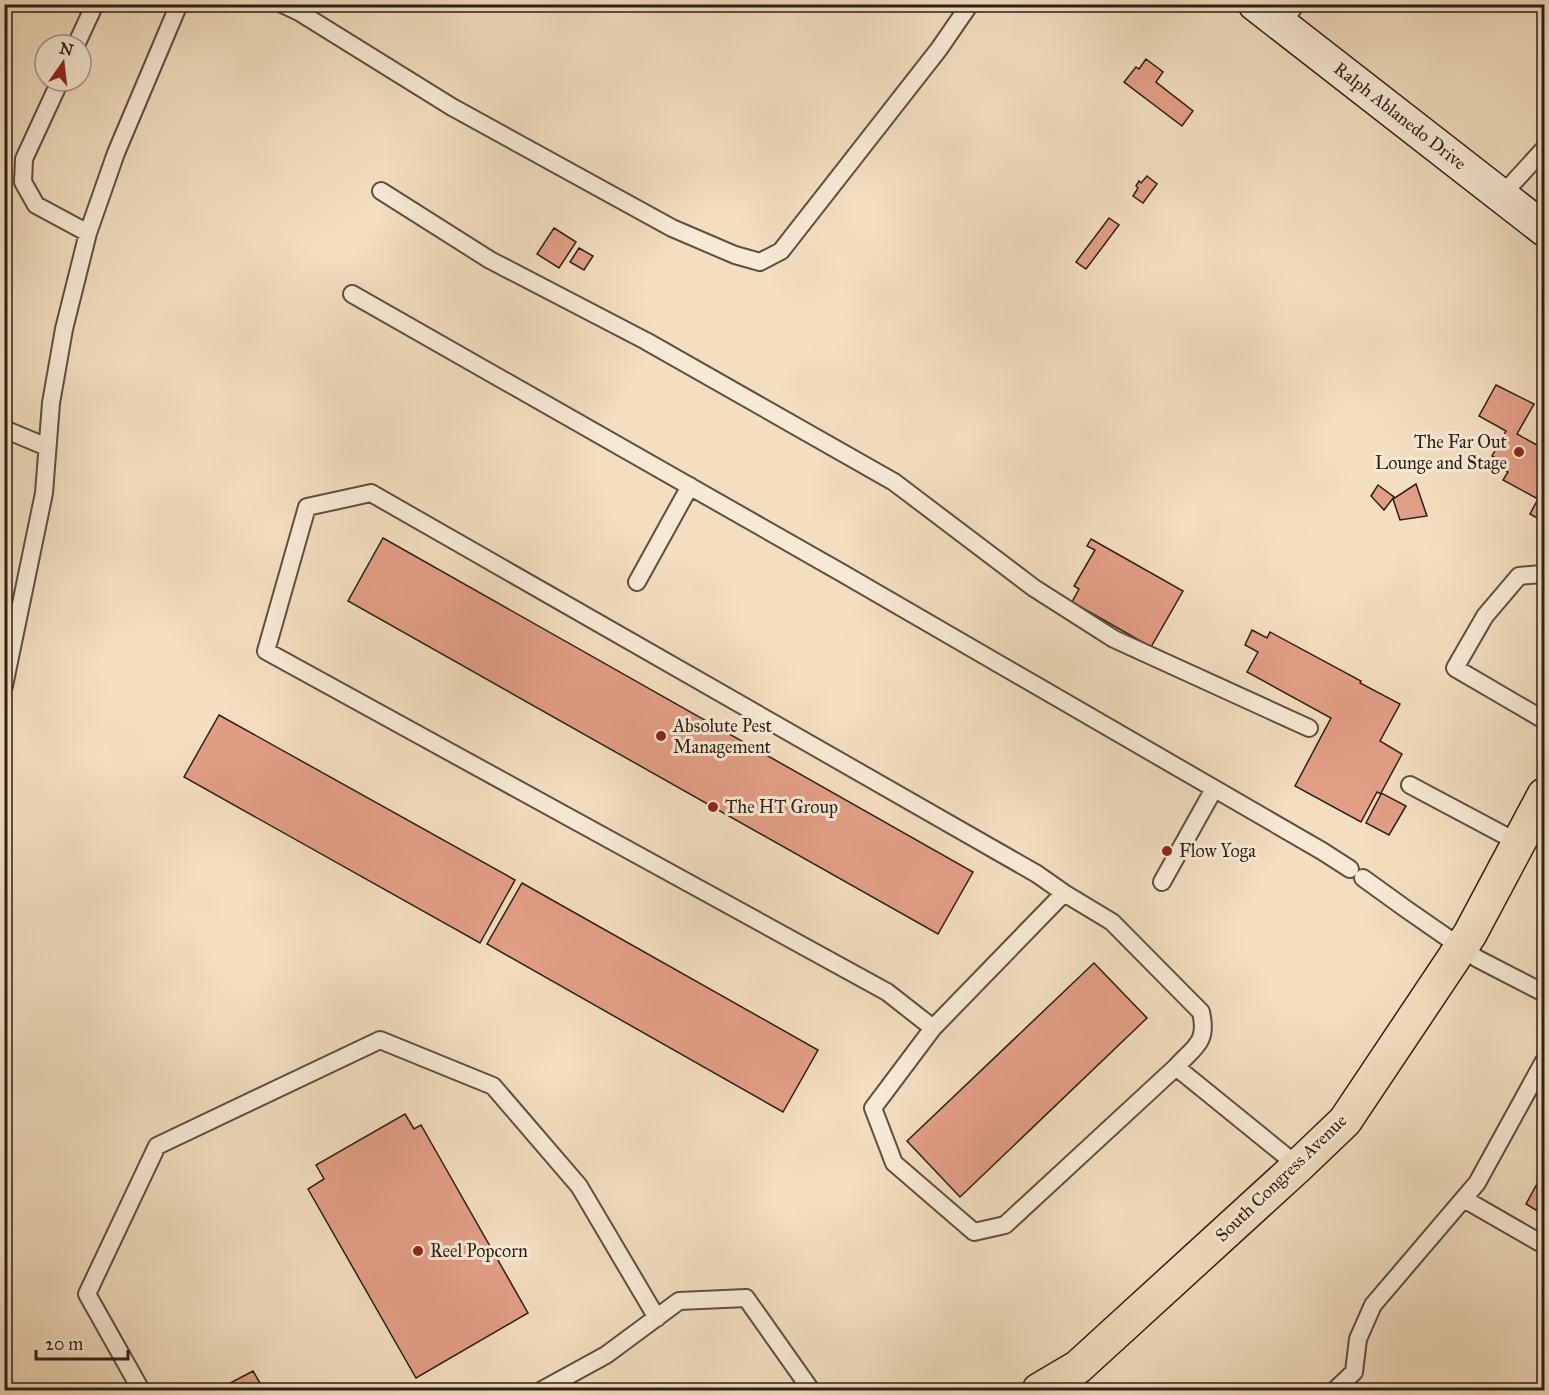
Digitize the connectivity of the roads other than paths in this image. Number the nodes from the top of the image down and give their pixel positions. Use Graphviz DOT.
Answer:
graph roads {
  1 [pos="95,4"];
  2 [pos="179,4"];
  3 [pos="282,4"];
  4 [pos="970,4"];
  5 [pos="1255,4"];
  6 [pos="302,8"];
  7 [pos="1289,15"];
  8 [pos="82,33"];
  9 [pos="54,93"];
  10 [pos="1545,149"];
  11 [pos="381,191"];
  12 [pos="1502,195"];
  13 [pos="1545,229"];
  14 [pos="88,233"];
  15 [pos="352,294"];
  16 [pos="4,429"];
  17 [pos="47,447"];
  18 [pos="690,486"];
  19 [pos="1545,575"];
  20 [pos="637,582"];
  21 [pos="4,686"];
  22 [pos="1545,720"];
  23 [pos="1309,728"];
  24 [pos="1410,785"];
  25 [pos="1214,789"];
  26 [pos="1545,795"];
  27 [pos="1519,843"];
  28 [pos="1162,882"];
  29 [pos="1064,893"];
  30 [pos="1461,947"];
  31 [pos="1545,993"];
  32 [pos="933,1028"];
  33 [pos="1545,1061"];
  34 [pos="1176,1067"];
  35 [pos="1298,1166"];
  36 [pos="1464,1199"];
  37 [pos="1545,1245"];
  38 [pos="657,1318"];
  39 [pos="141,1390"];
  40 [pos="542,1390"];
  41 [pos="811,1390"];
  42 [pos="1039,1390"];
  43 [pos="1335,1390"];
  1 -- 8 [label="lane"];
  2 -- 14 [label="lane"];
  3 -- 6 [label="lane"];
  4 -- 6 [label="lane"];
  5 -- 7 [label="street, Ralph Ablanedo Drive"];
  7 -- 12 [label="street, Ralph Ablanedo Drive"];
  9 -- 14 [label="lane"];
  10 -- 12 [label="lane"];
  11 -- 23 [label="lane"];
  12 -- 13 [label="street, Ralph Ablanedo Drive"];
  14 -- 17 [label="lane"];
  15 -- 18 [label="lane"];
  16 -- 17 [label="lane"];
  17 -- 21 [label="lane"];
  18 -- 20 [label="lane"];
  18 -- 25 [label="lane"];
  19 -- 22 [label="lane"];
  24 -- 27 [label="lane"];
  25 -- 28 [label="lane"];
  25 -- 30 [label="lane"];
  26 -- 27 [label="main road, South Congress Avenue"];
  27 -- 30 [label="main road, South Congress Avenue"];
  29 -- 32 [label="lane"];
  29 -- 32 [label="lane"];
  29 -- 34 [label="lane"];
  30 -- 31 [label="lane"];
  30 -- 35 [label="main road, South Congress Avenue"];
  32 -- 34 [label="lane"];
  33 -- 36 [label="lane"];
  34 -- 35 [label="lane"];
  35 -- 42 [label="main road, South Congress Avenue"];
  36 -- 37 [label="lane"];
  36 -- 43 [label="lane"];
  38 -- 39 [label="lane"];
  38 -- 40 [label="lane"];
  38 -- 41 [label="lane"];
}
